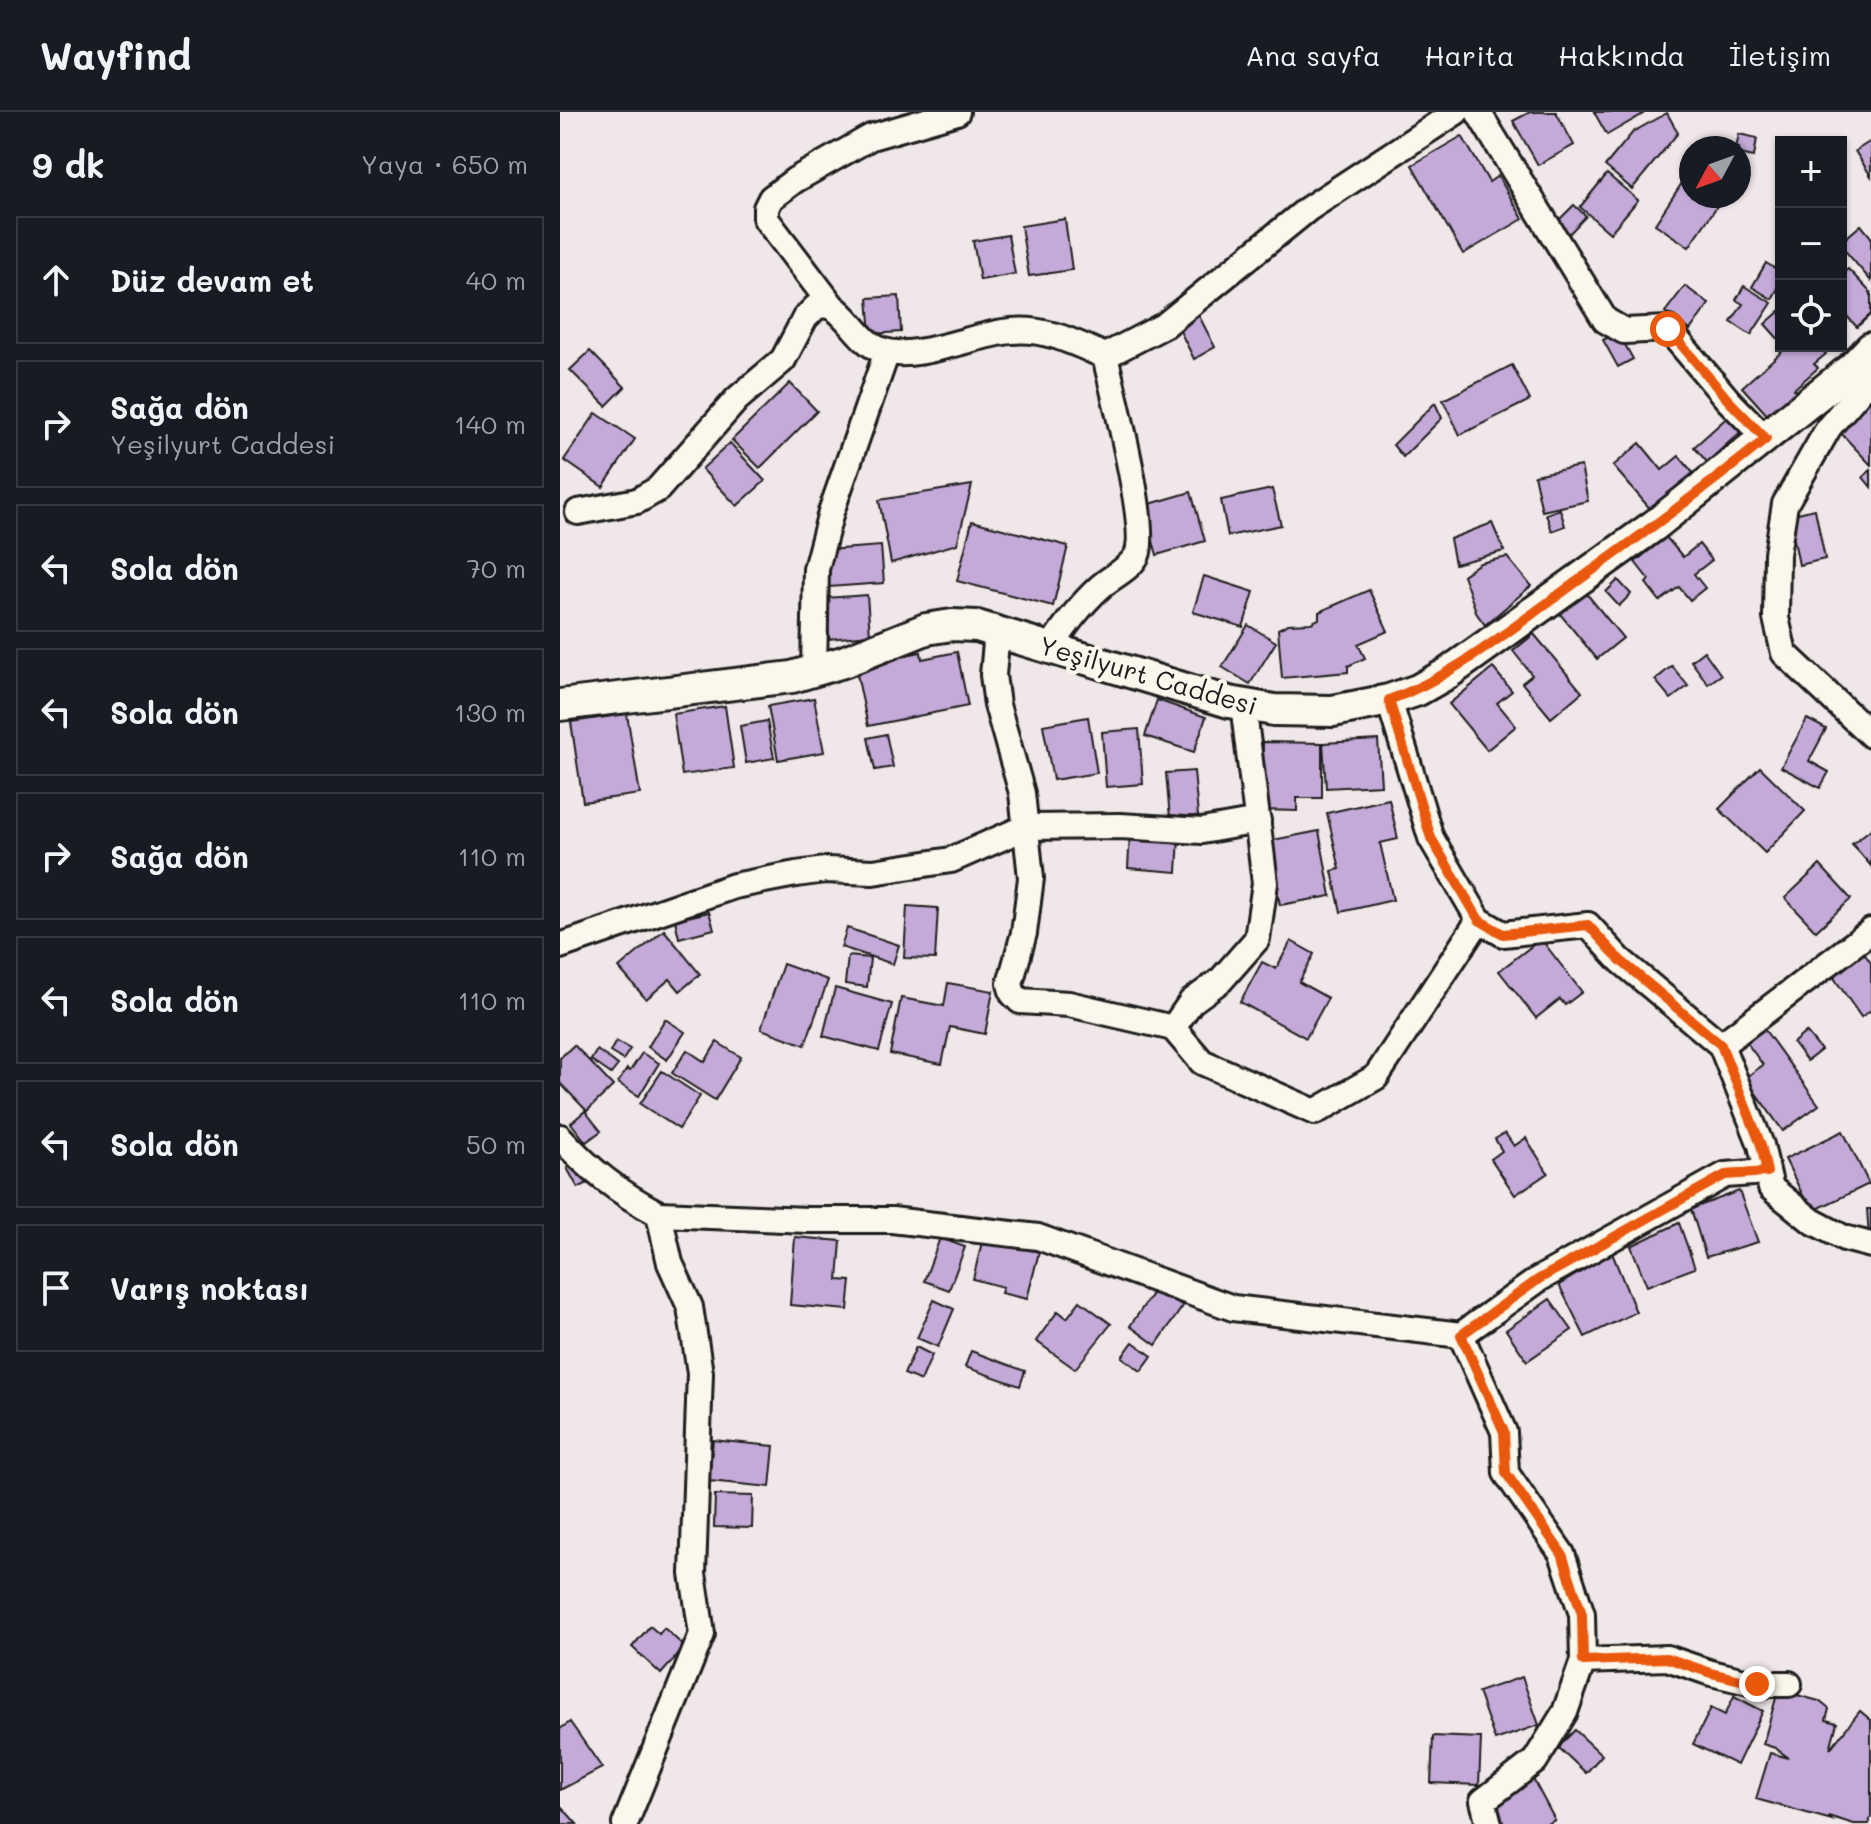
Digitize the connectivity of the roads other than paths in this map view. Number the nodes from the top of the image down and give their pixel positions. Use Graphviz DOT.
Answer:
graph roads {
  1 [pos="957,112"];
  2 [pos="1456,112"];
  3 [pos="1478,112"];
  4 [pos="833,307"];
  5 [pos="1871,348"];
  6 [pos="887,352"];
  7 [pos="1105,356"];
  8 [pos="1871,378"];
  9 [pos="1766,439"];
  10 [pos="578,512"];
  11 [pos="997,632"];
  12 [pos="1050,648"];
  13 [pos="814,670"];
  14 [pos="1389,700"];
  15 [pos="1243,704"];
  16 [pos="560,705"];
  17 [pos="1871,735"];
  18 [pos="1258,821"];
  19 [pos="1026,827"];
  20 [pos="1479,920"];
  21 [pos="1871,931"];
  22 [pos="560,946"];
  23 [pos="1173,1028"];
  24 [pos="1721,1045"];
  25 [pos="560,1137"];
  26 [pos="1767,1172"];
  27 [pos="659,1214"];
  28 [pos="1871,1245"];
  29 [pos="1461,1335"];
  30 [pos="1583,1661"];
  31 [pos="1789,1684"];
  32 [pos="625,1824"];
  33 [pos="1489,1824"];
  1 -- 4 [label="street"];
  2 -- 7 [label="street"];
  3 -- 9 [label="street"];
  4 -- 6 [label="street"];
  4 -- 10 [label="street"];
  5 -- 9 [label="main road, Yeşilyurt Caddesi"];
  6 -- 7 [label="street"];
  6 -- 13 [label="street"];
  7 -- 12 [label="street"];
  8 -- 17 [label="street"];
  9 -- 14 [label="main road, Yeşilyurt Caddesi"];
  11 -- 12 [label="main road, Yeşilyurt Caddesi"];
  11 -- 13 [label="main road, Yeşilyurt Caddesi"];
  11 -- 19 [label="street"];
  12 -- 15 [label="main road, Yeşilyurt Caddesi"];
  13 -- 16 [label="main road, Yeşilyurt Caddesi"];
  14 -- 15 [label="main road, Yeşilyurt Caddesi"];
  14 -- 20 [label="street"];
  15 -- 18 [label="street"];
  18 -- 19 [label="street"];
  18 -- 23 [label="street"];
  19 -- 22 [label="street"];
  19 -- 23 [label="street"];
  20 -- 23 [label="street"];
  20 -- 24 [label="street"];
  21 -- 24 [label="street"];
  24 -- 26 [label="street"];
  25 -- 27 [label="street"];
  26 -- 28 [label="street"];
  26 -- 29 [label="street"];
  27 -- 29 [label="street"];
  27 -- 32 [label="street"];
  29 -- 30 [label="street"];
  30 -- 31 [label="street"];
  30 -- 33 [label="street"];
}
